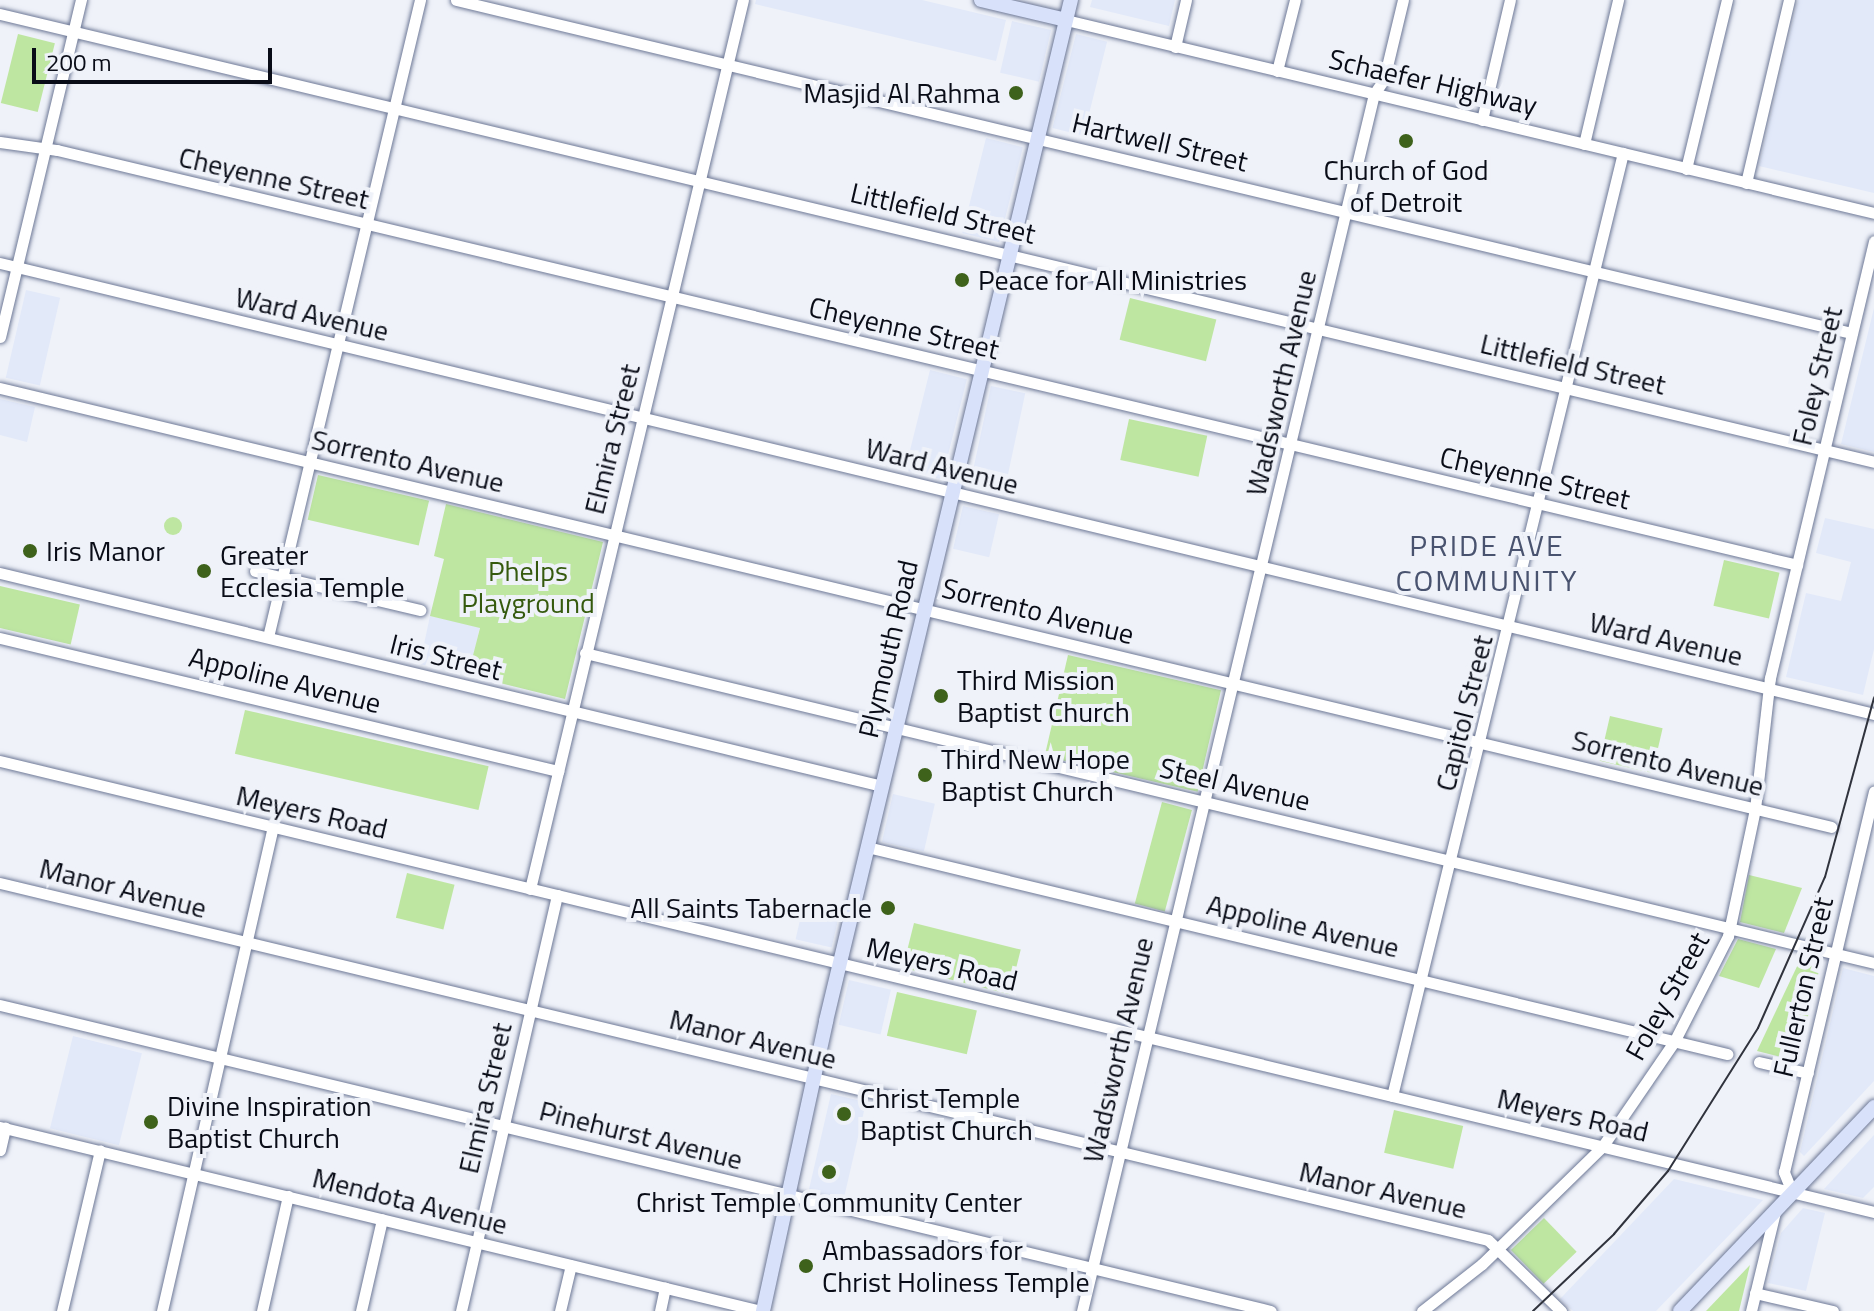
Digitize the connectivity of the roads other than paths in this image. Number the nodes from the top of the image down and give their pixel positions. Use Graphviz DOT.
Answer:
graph roads {
  1 [pos="81,0"];
  2 [pos="420,0"];
  3 [pos="456,0"];
  4 [pos="743,0"];
  5 [pos="981,0"];
  6 [pos="1071,0"];
  7 [pos="1186,0"];
  8 [pos="1295,0"];
  9 [pos="1403,0"];
  10 [pos="1510,0"];
  11 [pos="1618,0"];
  12 [pos="1727,0"];
  13 [pos="1789,0"];
  14 [pos="0,14"];
  15 [pos="1066,20"];
  16 [pos="74,32"];
  17 [pos="1175,47"];
  18 [pos="728,64"];
  19 [pos="1277,71"];
  20 [pos="1374,94"];
  21 [pos="394,107"];
  22 [pos="1482,120"];
  23 [pos="1038,138"];
  24 [pos="0,142"];
  25 [pos="1584,144"];
  26 [pos="46,150"];
  27 [pos="1623,153"];
  28 [pos="1686,169"];
  29 [pos="700,180"];
  30 [pos="1746,183"];
  31 [pos="1346,212"];
  32 [pos="1874,213"];
  33 [pos="367,224"];
  34 [pos="1874,241"];
  35 [pos="1010,254"];
  36 [pos="0,263"];
  37 [pos="17,268"];
  38 [pos="1595,271"];
  39 [pos="672,296"];
  40 [pos="1319,328"];
  41 [pos="1852,333"];
  42 [pos="0,337"];
  43 [pos="337,345"];
  44 [pos="981,370"];
  45 [pos="1567,387"];
  46 [pos="0,388"];
  47 [pos="642,418"];
  48 [pos="1291,444"];
  49 [pos="1824,449"];
  50 [pos="309,462"];
  51 [pos="1874,462"];
  52 [pos="952,492"];
  53 [pos="1540,504"];
  54 [pos="614,534"];
  55 [pos="1797,565"];
  56 [pos="1262,567"];
  57 [pos="255,571"];
  58 [pos="0,573"];
  59 [pos="282,577"];
  60 [pos="924,609"];
  61 [pos="420,610"];
  62 [pos="1510,626"];
  63 [pos="268,637"];
  64 [pos="0,638"];
  65 [pos="585,653"];
  66 [pos="1233,683"];
  67 [pos="1769,688"];
  68 [pos="571,713"];
  69 [pos="1874,714"];
  70 [pos="896,728"];
  71 [pos="1481,742"];
  72 [pos="0,761"];
  73 [pos="558,771"];
  74 [pos="882,786"];
  75 [pos="1874,791"];
  76 [pos="1203,801"];
  77 [pos="1755,809"];
  78 [pos="1831,827"];
  79 [pos="273,828"];
  80 [pos="1869,835"];
  81 [pos="867,847"];
  82 [pos="1451,861"];
  83 [pos="0,883"];
  84 [pos="530,889"];
  85 [pos="557,895"];
  86 [pos="1174,920"];
  87 [pos="1730,929"];
  88 [pos="247,943"];
  89 [pos="1835,954"];
  90 [pos="1874,963"];
  91 [pos="840,964"];
  92 [pos="1422,979"];
  93 [pos="0,1005"];
  94 [pos="530,1010"];
  95 [pos="1145,1037"];
  96 [pos="1674,1042"];
  97 [pos="1727,1054"];
  98 [pos="220,1058"];
  99 [pos="1759,1062"];
  100 [pos="1808,1073"];
  101 [pos="815,1079"];
  102 [pos="1392,1096"];
  103 [pos="1874,1107"];
  104 [pos="503,1126"];
  105 [pos="2,1127"];
  106 [pos="1602,1147"];
  107 [pos="0,1150"];
  108 [pos="100,1150"];
  109 [pos="1118,1152"];
  110 [pos="194,1173"];
  111 [pos="1792,1192"];
  112 [pos="288,1196"];
  113 [pos="790,1196"];
  114 [pos="1775,1211"];
  115 [pos="1874,1212"];
  116 [pos="382,1219"];
  117 [pos="477,1242"];
  118 [pos="1498,1248"];
  119 [pos="571,1265"];
  120 [pos="1092,1268"];
  121 [pos="665,1288"];
  122 [pos="1755,1293"];
  123 [pos="62,1311"];
  124 [pos="162,1311"];
  125 [pos="262,1311"];
  126 [pos="361,1311"];
  127 [pos="461,1311"];
  128 [pos="560,1311"];
  129 [pos="660,1311"];
  130 [pos="762,1311"];
  131 [pos="1082,1311"];
  132 [pos="1271,1311"];
  133 [pos="1422,1311"];
  134 [pos="1561,1311"];
  135 [pos="1680,1311"];
  136 [pos="1751,1311"];
  137 [pos="1833,1311"];
  1 -- 16 [label="street"];
  2 -- 21 [label="street"];
  3 -- 18 [label="street, Hartwell Street"];
  4 -- 18 [label="street, Elmira Street"];
  5 -- 15 [label="main road, Schaefer Highway"];
  6 -- 15 [label="main road, Plymouth Road"];
  7 -- 17 [label="street"];
  8 -- 19 [label="street"];
  9 -- 20 [label="street, Wadsworth Avenue"];
  10 -- 22 [label="street"];
  11 -- 25 [label="street"];
  12 -- 28 [label="street"];
  13 -- 30 [label="street"];
  14 -- 16 [label="street, Littlefield Street"];
  15 -- 17 [label="street, Schaefer Highway"];
  15 -- 23 [label="main road, Plymouth Road"];
  16 -- 21 [label="street, Littlefield Street"];
  16 -- 26 [label="street"];
  17 -- 19 [label="street, Schaefer Highway"];
  18 -- 23 [label="street, Hartwell Street"];
  18 -- 29 [label="street, Elmira Street"];
  19 -- 20 [label="street, Schaefer Highway"];
  20 -- 22 [label="street, Schaefer Highway"];
  20 -- 31 [label="street, Wadsworth Avenue"];
  21 -- 29 [label="street, Littlefield Street"];
  21 -- 33 [label="street"];
  22 -- 25 [label="street, Schaefer Highway"];
  23 -- 31 [label="street, Hartwell Street"];
  23 -- 35 [label="main road, Plymouth Road"];
  24 -- 26 [label="street, Cheyenne Street"];
  25 -- 27 [label="street, Schaefer Highway"];
  26 -- 33 [label="street, Cheyenne Street"];
  26 -- 37 [label="street"];
  27 -- 28 [label="street, Schaefer Highway"];
  27 -- 38 [label="street, Capitol Street"];
  28 -- 30 [label="street, Schaefer Highway"];
  29 -- 35 [label="street, Littlefield Street"];
  29 -- 39 [label="street, Elmira Street"];
  30 -- 32 [label="street, Schaefer Highway"];
  31 -- 38 [label="street, Hartwell Street"];
  31 -- 40 [label="street, Wadsworth Avenue"];
  33 -- 39 [label="street, Cheyenne Street"];
  33 -- 43 [label="street"];
  34 -- 41 [label="street, Foley Street"];
  35 -- 40 [label="street, Littlefield Street"];
  35 -- 44 [label="main road, Plymouth Road"];
  36 -- 37 [label="street, Ward Avenue"];
  37 -- 42 [label="street"];
  37 -- 43 [label="street, Ward Avenue"];
  38 -- 41 [label="street, Hartwell Street"];
  38 -- 45 [label="street, Capitol Street"];
  39 -- 44 [label="street, Cheyenne Street"];
  39 -- 47 [label="street, Elmira Street"];
  40 -- 45 [label="street, Littlefield Street"];
  40 -- 48 [label="street, Wadsworth Avenue"];
  41 -- 49 [label="street, Foley Street"];
  43 -- 47 [label="street, Ward Avenue"];
  43 -- 50 [label="street"];
  44 -- 48 [label="street, Cheyenne Street"];
  44 -- 52 [label="main road, Plymouth Road"];
  45 -- 49 [label="street, Littlefield Street"];
  45 -- 53 [label="street, Capitol Street"];
  46 -- 50 [label="street, Sorrento Avenue"];
  47 -- 52 [label="street, Ward Avenue"];
  47 -- 54 [label="street, Elmira Street"];
  48 -- 53 [label="street, Cheyenne Street"];
  48 -- 56 [label="street, Wadsworth Avenue"];
  49 -- 51 [label="street, Littlefield Street"];
  49 -- 55 [label="street, Foley Street"];
  50 -- 54 [label="street, Sorrento Avenue"];
  50 -- 59 [label="street"];
  52 -- 56 [label="street, Ward Avenue"];
  52 -- 60 [label="main road, Plymouth Road"];
  53 -- 55 [label="street, Cheyenne Street"];
  53 -- 62 [label="street, Capitol Street"];
  54 -- 60 [label="street, Sorrento Avenue"];
  54 -- 65 [label="street, Elmira Street"];
  55 -- 67 [label="street, Foley Street"];
  56 -- 62 [label="street, Ward Avenue"];
  56 -- 66 [label="street, Wadsworth Avenue"];
  57 -- 59 [label="street"];
  58 -- 63 [label="street, Iris Street"];
  59 -- 61 [label="street"];
  59 -- 63 [label="street"];
  60 -- 66 [label="street, Sorrento Avenue"];
  60 -- 70 [label="main road, Plymouth Road"];
  62 -- 67 [label="street, Ward Avenue"];
  62 -- 71 [label="street, Capitol Street"];
  63 -- 68 [label="street, Iris Street"];
  64 -- 73 [label="street, Appoline Avenue"];
  65 -- 68 [label="street, Elmira Street"];
  65 -- 70 [label="street, Steel Avenue"];
  66 -- 71 [label="street, Sorrento Avenue"];
  66 -- 76 [label="street, Wadsworth Avenue"];
  67 -- 69 [label="street, Ward Avenue"];
  67 -- 77 [label="street, Foley Street"];
  68 -- 73 [label="street, Elmira Street"];
  68 -- 74 [label="street, Iris Street"];
  70 -- 74 [label="main road, Plymouth Road"];
  70 -- 76 [label="street, Steel Avenue"];
  71 -- 77 [label="street, Sorrento Avenue"];
  71 -- 82 [label="street, Capitol Street"];
  72 -- 79 [label="street, Meyers Road"];
  73 -- 84 [label="street, Elmira Street"];
  74 -- 81 [label="main road, Plymouth Road"];
  75 -- 80 [label="street, Fullerton Street"];
  76 -- 82 [label="street, Steel Avenue"];
  76 -- 86 [label="street, Wadsworth Avenue"];
  77 -- 78 [label="street, Sorrento Avenue"];
  77 -- 87 [label="street, Foley Street"];
  79 -- 84 [label="street, Meyers Road"];
  79 -- 88 [label="street"];
  80 -- 89 [label="street, Fullerton Street"];
  81 -- 86 [label="street, Appoline Avenue"];
  81 -- 91 [label="main road, Plymouth Road"];
  82 -- 87 [label="street, Steel Avenue"];
  82 -- 92 [label="street, Capitol Street"];
  83 -- 88 [label="street, Manor Avenue"];
  84 -- 85 [label="street, Meyers Road"];
  85 -- 91 [label="street, Meyers Road"];
  85 -- 94 [label="street, Elmira Street"];
  86 -- 92 [label="street, Appoline Avenue"];
  86 -- 95 [label="street, Wadsworth Avenue"];
  87 -- 89 [label="street, Steel Avenue"];
  87 -- 96 [label="street, Foley Street"];
  88 -- 94 [label="street, Manor Avenue"];
  88 -- 98 [label="street"];
  89 -- 90 [label="street, Steel Avenue"];
  89 -- 100 [label="street, Fullerton Street"];
  91 -- 95 [label="street, Meyers Road"];
  91 -- 101 [label="main road, Plymouth Road"];
  92 -- 96 [label="street, Appoline Avenue"];
  92 -- 102 [label="street, Capitol Street"];
  93 -- 98 [label="street, Pinehurst Avenue"];
  94 -- 101 [label="street, Manor Avenue"];
  94 -- 104 [label="street, Elmira Street"];
  95 -- 102 [label="street, Meyers Road"];
  95 -- 109 [label="street, Wadsworth Avenue"];
  96 -- 97 [label="street, Appoline Avenue"];
  96 -- 106 [label="street, Foley Street"];
  98 -- 104 [label="street, Pinehurst Avenue"];
  98 -- 110 [label="street"];
  99 -- 100 [label="street"];
  100 -- 111 [label="street, Fullerton Street"];
  101 -- 109 [label="street, Manor Avenue"];
  101 -- 113 [label="main road, Plymouth Road"];
  102 -- 106 [label="street, Meyers Road"];
  103 -- 111 [label="main road"];
  104 -- 113 [label="street, Pinehurst Avenue"];
  104 -- 117 [label="street, Elmira Street"];
  105 -- 107 [label="street"];
  105 -- 108 [label="street, Mendota Avenue"];
  106 -- 111 [label="street, Meyers Road"];
  106 -- 118 [label="street, Foley Street"];
  108 -- 110 [label="street, Mendota Avenue"];
  108 -- 123 [label="street"];
  109 -- 118 [label="street, Manor Avenue"];
  109 -- 120 [label="street, Wadsworth Avenue"];
  110 -- 112 [label="street, Mendota Avenue"];
  110 -- 124 [label="street"];
  111 -- 114 [label="main road"];
  111 -- 115 [label="street, Meyers Road"];
  112 -- 116 [label="street, Mendota Avenue"];
  112 -- 125 [label="street"];
  113 -- 120 [label="street, Pinehurst Avenue"];
  113 -- 130 [label="main road, Plymouth Road"];
  114 -- 122 [label="street"];
  114 -- 135 [label="main road"];
  116 -- 117 [label="street, Mendota Avenue"];
  116 -- 126 [label="street"];
  117 -- 119 [label="street, Mendota Avenue"];
  117 -- 127 [label="street, Elmira Street"];
  118 -- 133 [label="street, Foley Street"];
  118 -- 134 [label="street, Manor Avenue"];
  119 -- 121 [label="street, Mendota Avenue"];
  119 -- 128 [label="street"];
  120 -- 131 [label="street, Wadsworth Avenue"];
  120 -- 132 [label="street, Pinehurst Avenue"];
  121 -- 129 [label="street"];
  121 -- 130 [label="street, Mendota Avenue"];
  122 -- 136 [label="street"];
  122 -- 137 [label="street"];
}
